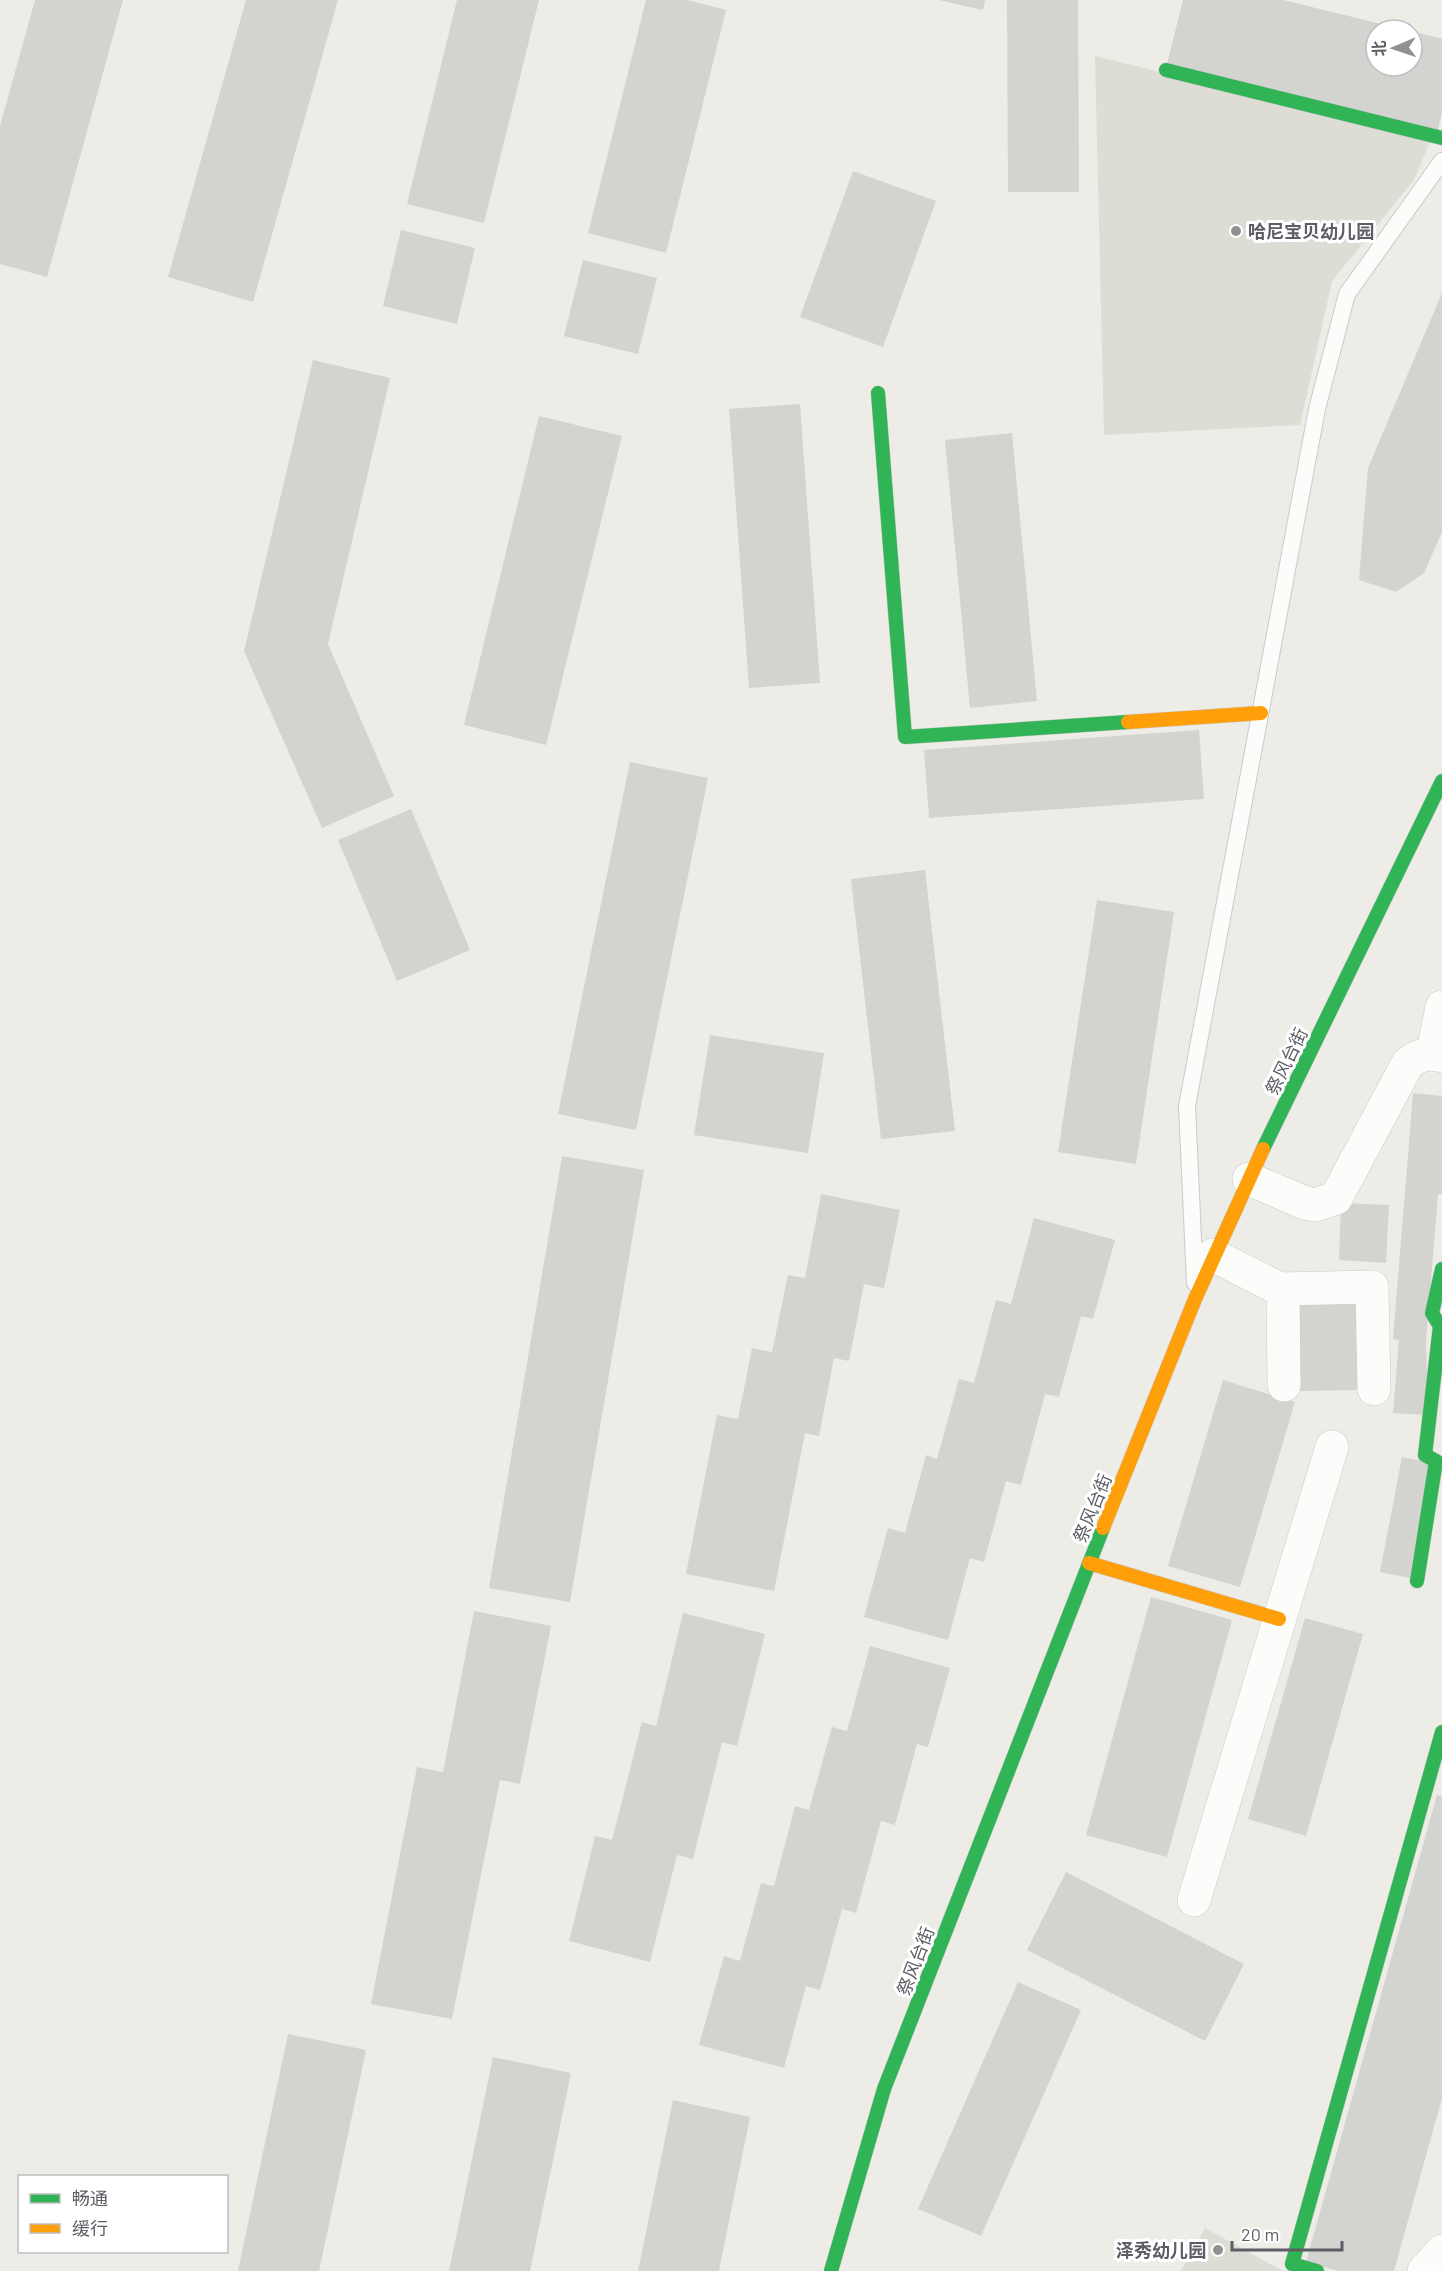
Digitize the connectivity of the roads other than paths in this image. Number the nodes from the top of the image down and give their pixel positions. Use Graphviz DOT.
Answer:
graph roads {
  1 [pos="1166,70"];
  2 [pos="1442,138"];
  3 [pos="1442,161"];
  4 [pos="878,393"];
  5 [pos="1261,713"];
  6 [pos="1442,781"];
  7 [pos="1442,1007"];
  8 [pos="1437,1055"];
  9 [pos="1249,1179"];
  10 [pos="1213,1255"];
  11 [pos="1442,1269"];
  12 [pos="1283,1289"];
  13 [pos="1195,1299"];
  14 [pos="1284,1385"];
  15 [pos="1374,1389"];
  16 [pos="1332,1447"];
  17 [pos="1089,1563"];
  18 [pos="1417,1581"];
  19 [pos="1279,1619"];
  20 [pos="1442,1732"];
  21 [pos="1437,1769"];
  22 [pos="1194,1900"];
  23 [pos="1442,2251"];
  24 [pos="831,2271"];
  25 [pos="1317,2271"];
  26 [pos="1424,2271"];
  1 -- 2 [label="street"];
  3 -- 5 [label="lane"];
  4 -- 5 [label="street"];
  5 -- 13 [label="lane"];
  6 -- 9 [label="street, 祭风台街"];
  7 -- 8 [label="street"];
  8 -- 9 [label="street"];
  9 -- 10 [label="street, 祭风台街"];
  10 -- 12 [label="street"];
  10 -- 13 [label="street, 祭风台街"];
  11 -- 18 [label="street"];
  12 -- 14 [label="street"];
  12 -- 15 [label="street"];
  13 -- 17 [label="street, 祭风台街"];
  16 -- 19 [label="street"];
  17 -- 19 [label="street"];
  17 -- 24 [label="street, 祭风台街"];
  19 -- 22 [label="street"];
  20 -- 21 [label="street"];
  21 -- 25 [label="street"];
  23 -- 26 [label="street"];
}
